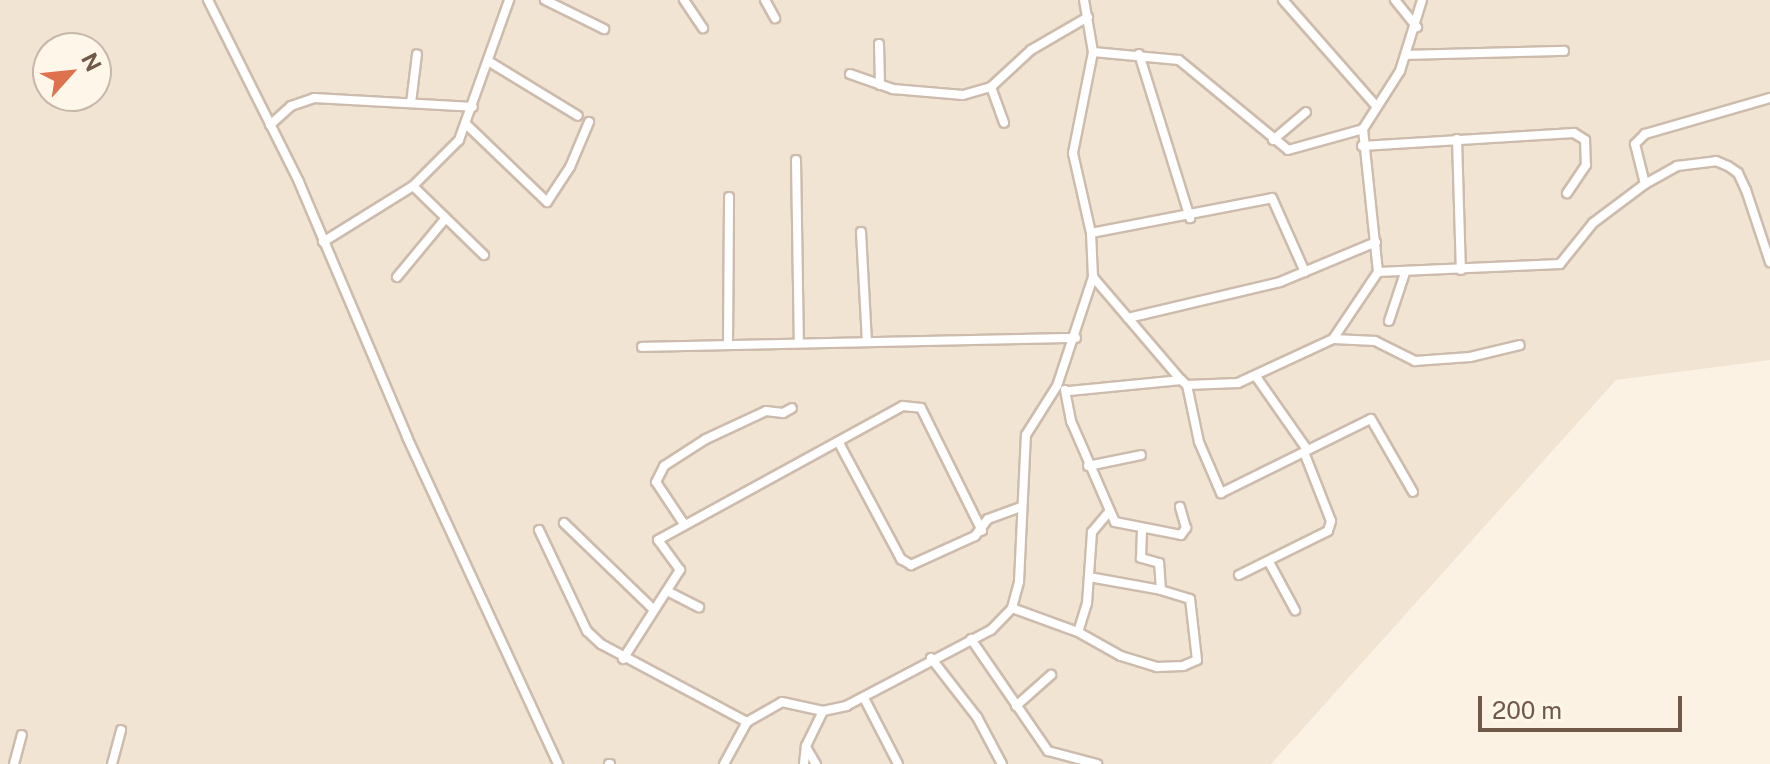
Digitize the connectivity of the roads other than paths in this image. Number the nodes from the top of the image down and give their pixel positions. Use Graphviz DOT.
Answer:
graph roads {
  1 [pos="208,0"];
  2 [pos="509,0"];
  3 [pos="545,0"];
  4 [pos="684,0"];
  5 [pos="765,0"];
  6 [pos="1084,0"];
  7 [pos="1283,0"];
  8 [pos="1395,0"];
  9 [pos="1422,0"];
  10 [pos="1088,17"];
  11 [pos="775,18"];
  12 [pos="1417,27"];
  13 [pos="703,28"];
  14 [pos="604,29"];
  15 [pos="879,44"];
  16 [pos="1564,51"];
  17 [pos="1093,52"];
  18 [pos="417,54"];
  19 [pos="1139,54"];
  20 [pos="1407,55"];
  21 [pos="488,61"];
  22 [pos="850,74"];
  23 [pos="880,85"];
  24 [pos="991,87"];
  25 [pos="1770,98"];
  26 [pos="411,103"];
  27 [pos="473,107"];
  28 [pos="1377,107"];
  29 [pos="1306,112"];
  30 [pos="578,116"];
  31 [pos="589,122"];
  32 [pos="1004,123"];
  33 [pos="270,125"];
  34 [pos="467,125"];
  35 [pos="1363,129"];
  36 [pos="1457,139"];
  37 [pos="1273,140"];
  38 [pos="1362,146"];
  39 [pos="796,160"];
  40 [pos="1645,184"];
  41 [pos="413,186"];
  42 [pos="1567,193"];
  43 [pos="729,197"];
  44 [pos="1190,218"];
  45 [pos="445,219"];
  46 [pos="861,232"];
  47 [pos="1091,233"];
  48 [pos="323,242"];
  49 [pos="1376,242"];
  50 [pos="484,255"];
  51 [pos="1770,262"];
  52 [pos="1461,270"];
  53 [pos="1305,272"];
  54 [pos="1378,272"];
  55 [pos="1405,273"];
  56 [pos="397,277"];
  57 [pos="1093,277"];
  58 [pos="1128,318"];
  59 [pos="1389,321"];
  60 [pos="1076,338"];
  61 [pos="1333,339"];
  62 [pos="867,342"];
  63 [pos="799,343"];
  64 [pos="728,345"];
  65 [pos="1520,345"];
  66 [pos="642,347"];
  67 [pos="1257,378"];
  68 [pos="1184,382"];
  69 [pos="1057,386"];
  70 [pos="1069,391"];
  71 [pos="792,408"];
  72 [pos="839,443"];
  73 [pos="1305,450"];
  74 [pos="1141,455"];
  75 [pos="1088,466"];
  76 [pos="1413,492"];
  77 [pos="1021,507"];
  78 [pos="1180,507"];
  79 [pos="1108,513"];
  80 [pos="564,523"];
  81 [pos="684,524"];
  82 [pos="539,530"];
  83 [pos="1142,530"];
  84 [pos="982,531"];
  85 [pos="1269,562"];
  86 [pos="1239,575"];
  87 [pos="1089,577"];
  88 [pos="1161,590"];
  89 [pos="667,591"];
  90 [pos="699,607"];
  91 [pos="1012,608"];
  92 [pos="654,610"];
  93 [pos="1295,610"];
  94 [pos="1078,632"];
  95 [pos="971,639"];
  96 [pos="931,658"];
  97 [pos="623,659"];
  98 [pos="1051,675"];
  99 [pos="864,698"];
  100 [pos="1016,706"];
  101 [pos="823,711"];
  102 [pos="747,722"];
  103 [pos="121,730"];
  104 [pos="22,735"];
  105 [pos="806,746"];
  106 [pos="14,764"];
  107 [pos="112,764"];
  108 [pos="558,764"];
  109 [pos="724,764"];
  110 [pos="804,764"];
  111 [pos="816,764"];
  112 [pos="898,764"];
  113 [pos="1002,764"];
  114 [pos="1097,764"];
  1 -- 33 [label="street"];
  2 -- 21 [label="street"];
  3 -- 14 [label="street"];
  4 -- 13 [label="street"];
  5 -- 11 [label="street"];
  6 -- 10 [label="street"];
  7 -- 28 [label="street"];
  8 -- 12 [label="street"];
  9 -- 12 [label="street"];
  10 -- 17 [label="street"];
  10 -- 24 [label="street"];
  12 -- 20 [label="street"];
  15 -- 23 [label="street"];
  16 -- 20 [label="street"];
  17 -- 19 [label="street"];
  17 -- 47 [label="street"];
  18 -- 26 [label="street"];
  19 -- 37 [label="street"];
  19 -- 44 [label="street"];
  20 -- 28 [label="street"];
  21 -- 27 [label="street"];
  21 -- 30 [label="street"];
  22 -- 23 [label="street"];
  23 -- 24 [label="street"];
  24 -- 32 [label="street"];
  25 -- 40 [label="street"];
  26 -- 27 [label="street"];
  26 -- 33 [label="street"];
  27 -- 34 [label="street"];
  28 -- 35 [label="street"];
  29 -- 37 [label="street"];
  31 -- 34 [label="street"];
  33 -- 48 [label="street"];
  34 -- 41 [label="street"];
  35 -- 37 [label="street"];
  35 -- 38 [label="street"];
  36 -- 38 [label="street"];
  36 -- 42 [label="street"];
  36 -- 52 [label="street"];
  38 -- 49 [label="street"];
  39 -- 63 [label="street"];
  40 -- 51 [label="street"];
  40 -- 52 [label="street"];
  41 -- 45 [label="street"];
  41 -- 48 [label="street"];
  43 -- 64 [label="street"];
  44 -- 47 [label="street"];
  44 -- 53 [label="street"];
  45 -- 50 [label="street"];
  45 -- 56 [label="street"];
  46 -- 62 [label="street"];
  47 -- 57 [label="street"];
  48 -- 108 [label="street"];
  49 -- 53 [label="street"];
  49 -- 54 [label="street"];
  52 -- 55 [label="street"];
  53 -- 58 [label="street"];
  54 -- 55 [label="street"];
  54 -- 61 [label="street"];
  55 -- 59 [label="street"];
  57 -- 58 [label="street"];
  57 -- 60 [label="street"];
  58 -- 68 [label="street"];
  60 -- 62 [label="street"];
  60 -- 69 [label="street"];
  61 -- 65 [label="street"];
  61 -- 67 [label="street"];
  62 -- 63 [label="street"];
  63 -- 64 [label="street"];
  64 -- 66 [label="street"];
  67 -- 68 [label="street"];
  67 -- 73 [label="street"];
  68 -- 70 [label="street"];
  68 -- 73 [label="street"];
  69 -- 70 [label="street"];
  69 -- 77 [label="street"];
  70 -- 75 [label="street"];
  71 -- 81 [label="street"];
  72 -- 81 [label="street"];
  72 -- 84 [label="street"];
  72 -- 84 [label="street"];
  73 -- 76 [label="street"];
  73 -- 85 [label="street"];
  74 -- 75 [label="street"];
  75 -- 79 [label="street"];
  77 -- 84 [label="street"];
  77 -- 91 [label="street"];
  78 -- 83 [label="street"];
  79 -- 83 [label="street"];
  79 -- 87 [label="street"];
  80 -- 92 [label="street"];
  81 -- 89 [label="street"];
  82 -- 97 [label="street"];
  83 -- 88 [label="street"];
  85 -- 86 [label="street"];
  85 -- 93 [label="street"];
  87 -- 88 [label="street"];
  87 -- 94 [label="street"];
  88 -- 94 [label="street"];
  89 -- 90 [label="street"];
  89 -- 92 [label="street"];
  91 -- 94 [label="street"];
  91 -- 95 [label="street"];
  92 -- 97 [label="street"];
  95 -- 96 [label="street"];
  95 -- 100 [label="street"];
  96 -- 99 [label="street"];
  96 -- 113 [label="street"];
  97 -- 102 [label="street"];
  98 -- 100 [label="street"];
  99 -- 101 [label="street"];
  99 -- 112 [label="street"];
  100 -- 114 [label="street"];
  101 -- 102 [label="street"];
  101 -- 105 [label="street"];
  102 -- 109 [label="street"];
  103 -- 107 [label="street"];
  104 -- 106 [label="street"];
  105 -- 110 [label="street"];
  105 -- 111 [label="street"];
}
